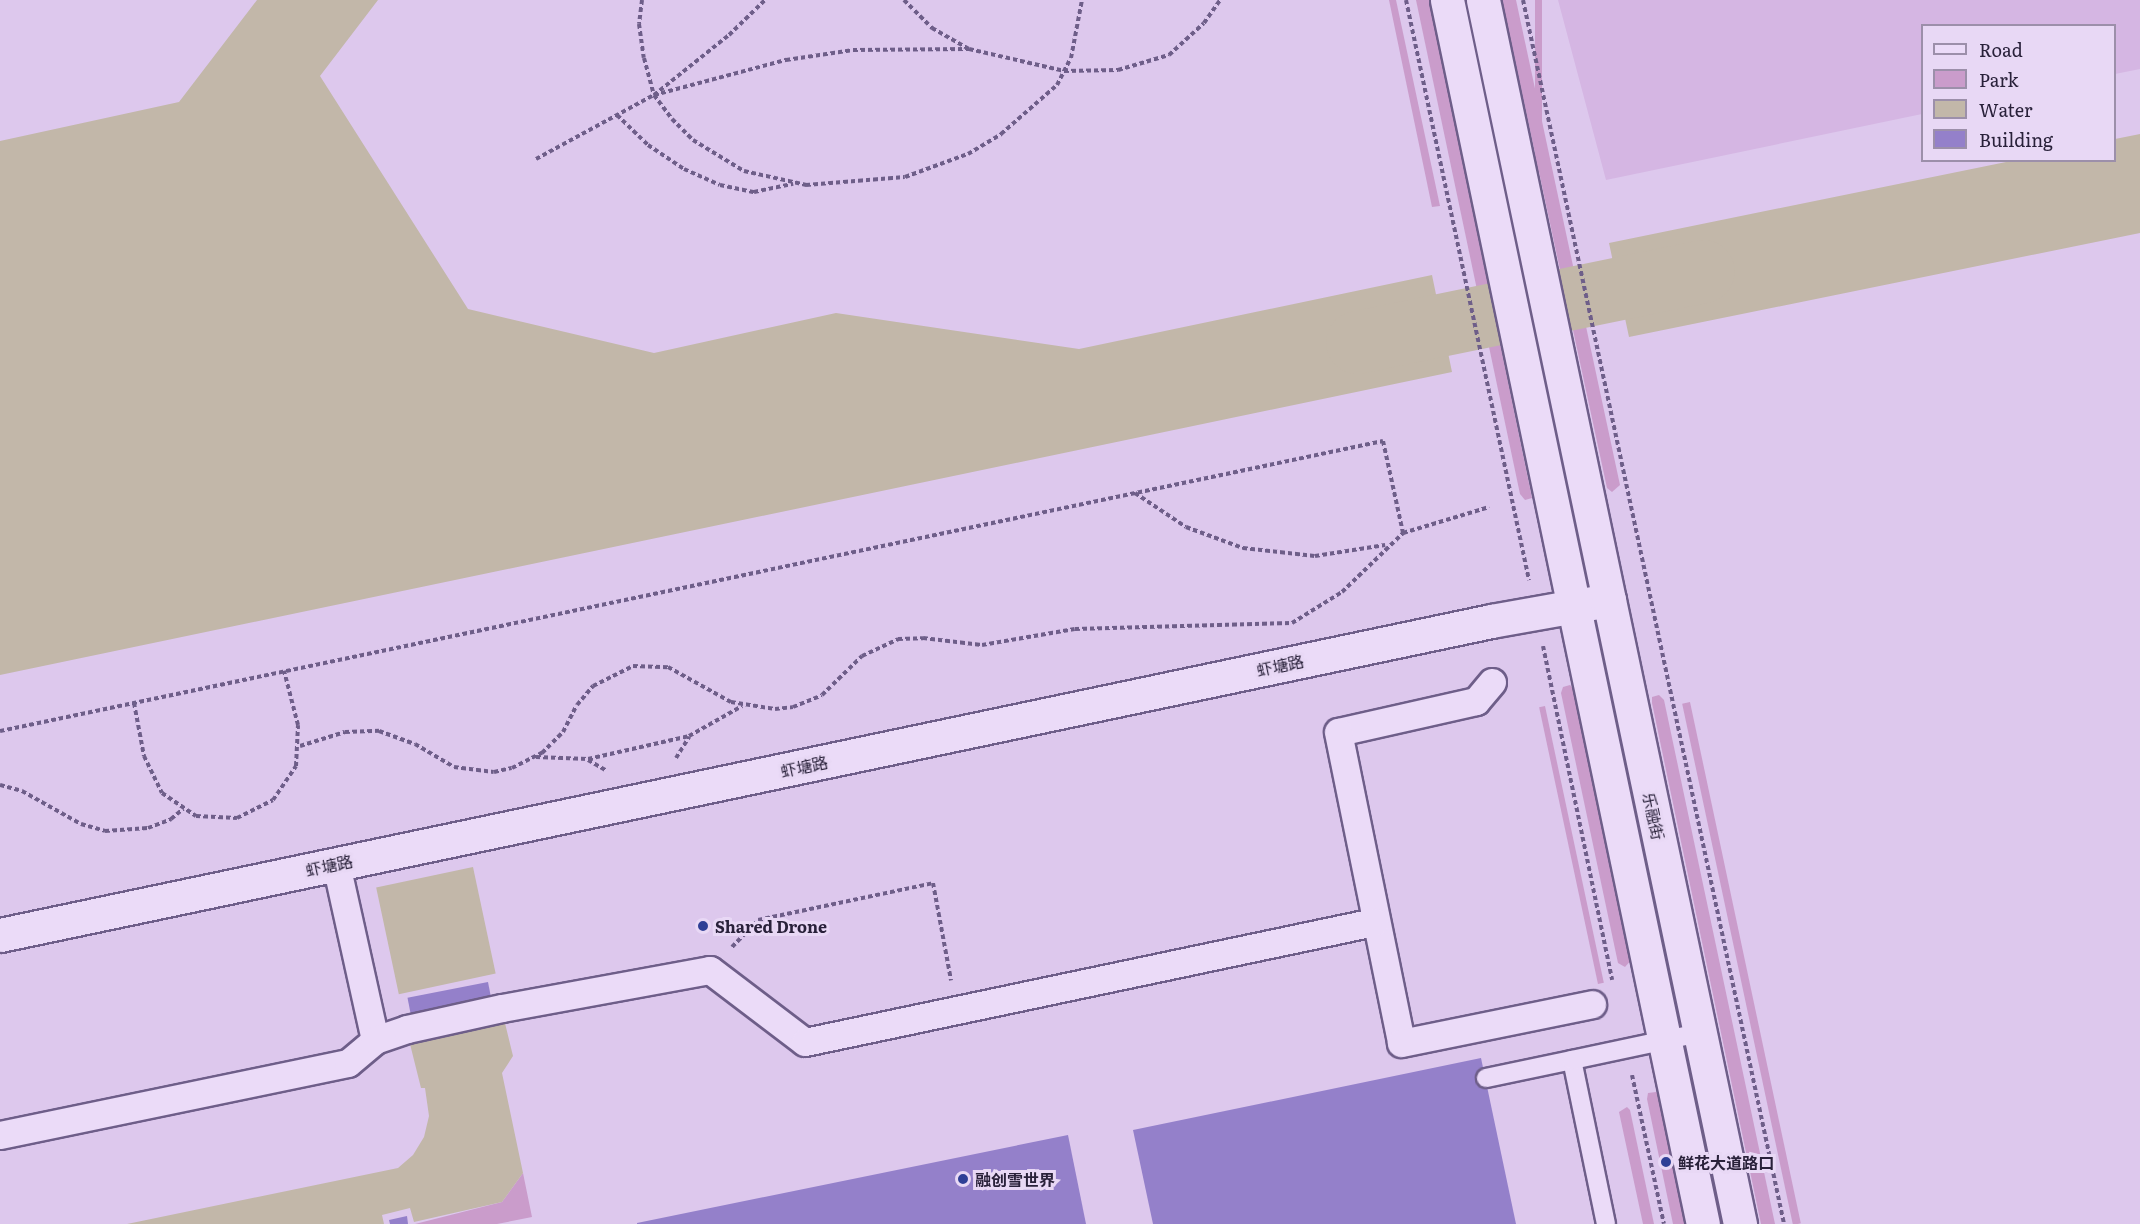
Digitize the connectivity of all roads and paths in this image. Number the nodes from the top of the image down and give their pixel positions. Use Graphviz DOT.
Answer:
graph roads {
  1 [pos="642,0"];
  2 [pos="765,0"];
  3 [pos="904,0"];
  4 [pos="1082,0"];
  5 [pos="1220,0"];
  6 [pos="1406,0"];
  7 [pos="1447,0"];
  8 [pos="1483,0"];
  9 [pos="1524,0"];
  10 [pos="969,49"];
  11 [pos="1064,71"];
  12 [pos="654,95"];
  13 [pos="617,115"];
  14 [pos="536,159"];
  15 [pos="794,183"];
  16 [pos="1135,493"];
  17 [pos="1490,507"];
  18 [pos="1402,532"];
  19 [pos="1388,545"];
  20 [pos="1609,600"];
  21 [pos="1572,604"];
  22 [pos="1535,612"];
  23 [pos="284,671"];
  24 [pos="1492,682"];
  25 [pos="134,703"];
  26 [pos="743,705"];
  27 [pos="0,731"];
  28 [pos="300,746"];
  29 [pos="536,757"];
  30 [pos="0,785"];
  31 [pos="183,809"];
  32 [pos="336,864"];
  33 [pos="1374,922"];
  34 [pos="0,935"];
  35 [pos="710,970"];
  36 [pos="1604,998"];
  37 [pos="956,1011"];
  38 [pos="1700,1033"];
  39 [pos="375,1040"];
  40 [pos="1665,1040"];
  41 [pos="1627,1048"];
  42 [pos="1572,1060"];
  43 [pos="1486,1078"];
  44 [pos="0,1135"];
  45 [pos="1606,1224"];
  46 [pos="1664,1224"];
  47 [pos="1703,1224"];
  48 [pos="1740,1224"];
  49 [pos="1784,1224"];
  1 -- 12 [label="path"];
  2 -- 12 [label="path"];
  3 -- 10 [label="path"];
  4 -- 11 [label="path"];
  5 -- 11 [label="path"];
  6 -- 22 [label="path"];
  7 -- 21 [label="street"];
  8 -- 20 [label="street, 乐融街"];
  9 -- 49 [label="path"];
  10 -- 11 [label="path"];
  10 -- 12 [label="path"];
  11 -- 15 [label="path"];
  12 -- 13 [label="path"];
  12 -- 15 [label="path"];
  13 -- 14 [label="path"];
  13 -- 15 [label="path"];
  16 -- 18 [label="path"];
  16 -- 19 [label="path"];
  16 -- 23 [label="path"];
  17 -- 18 [label="path"];
  18 -- 19 [label="path"];
  19 -- 26 [label="path"];
  20 -- 21 [label="street, 虾塘路"];
  20 -- 38 [label="street, 乐融街"];
  21 -- 22 [label="street, 虾塘路"];
  21 -- 40 [label="street"];
  22 -- 32 [label="street, 虾塘路"];
  22 -- 36 [label="path"];
  23 -- 25 [label="path"];
  23 -- 28 [label="path"];
  24 -- 33 [label="street"];
  25 -- 27 [label="path"];
  25 -- 31 [label="path"];
  26 -- 29 [label="path"];
  26 -- 29 [label="path"];
  28 -- 29 [label="path"];
  28 -- 31 [label="path"];
  30 -- 31 [label="path"];
  32 -- 34 [label="street, 虾塘路"];
  32 -- 39 [label="street"];
  33 -- 36 [label="street"];
  33 -- 37 [label="street"];
  35 -- 37 [label="street"];
  35 -- 37 [label="path"];
  35 -- 39 [label="street"];
  38 -- 40 [label="lane"];
  38 -- 48 [label="street, 乐融街"];
  39 -- 44 [label="street"];
  40 -- 41 [label="lane"];
  40 -- 47 [label="street"];
  41 -- 42 [label="lane"];
  41 -- 46 [label="path"];
  42 -- 43 [label="lane"];
  42 -- 45 [label="lane"];
}
